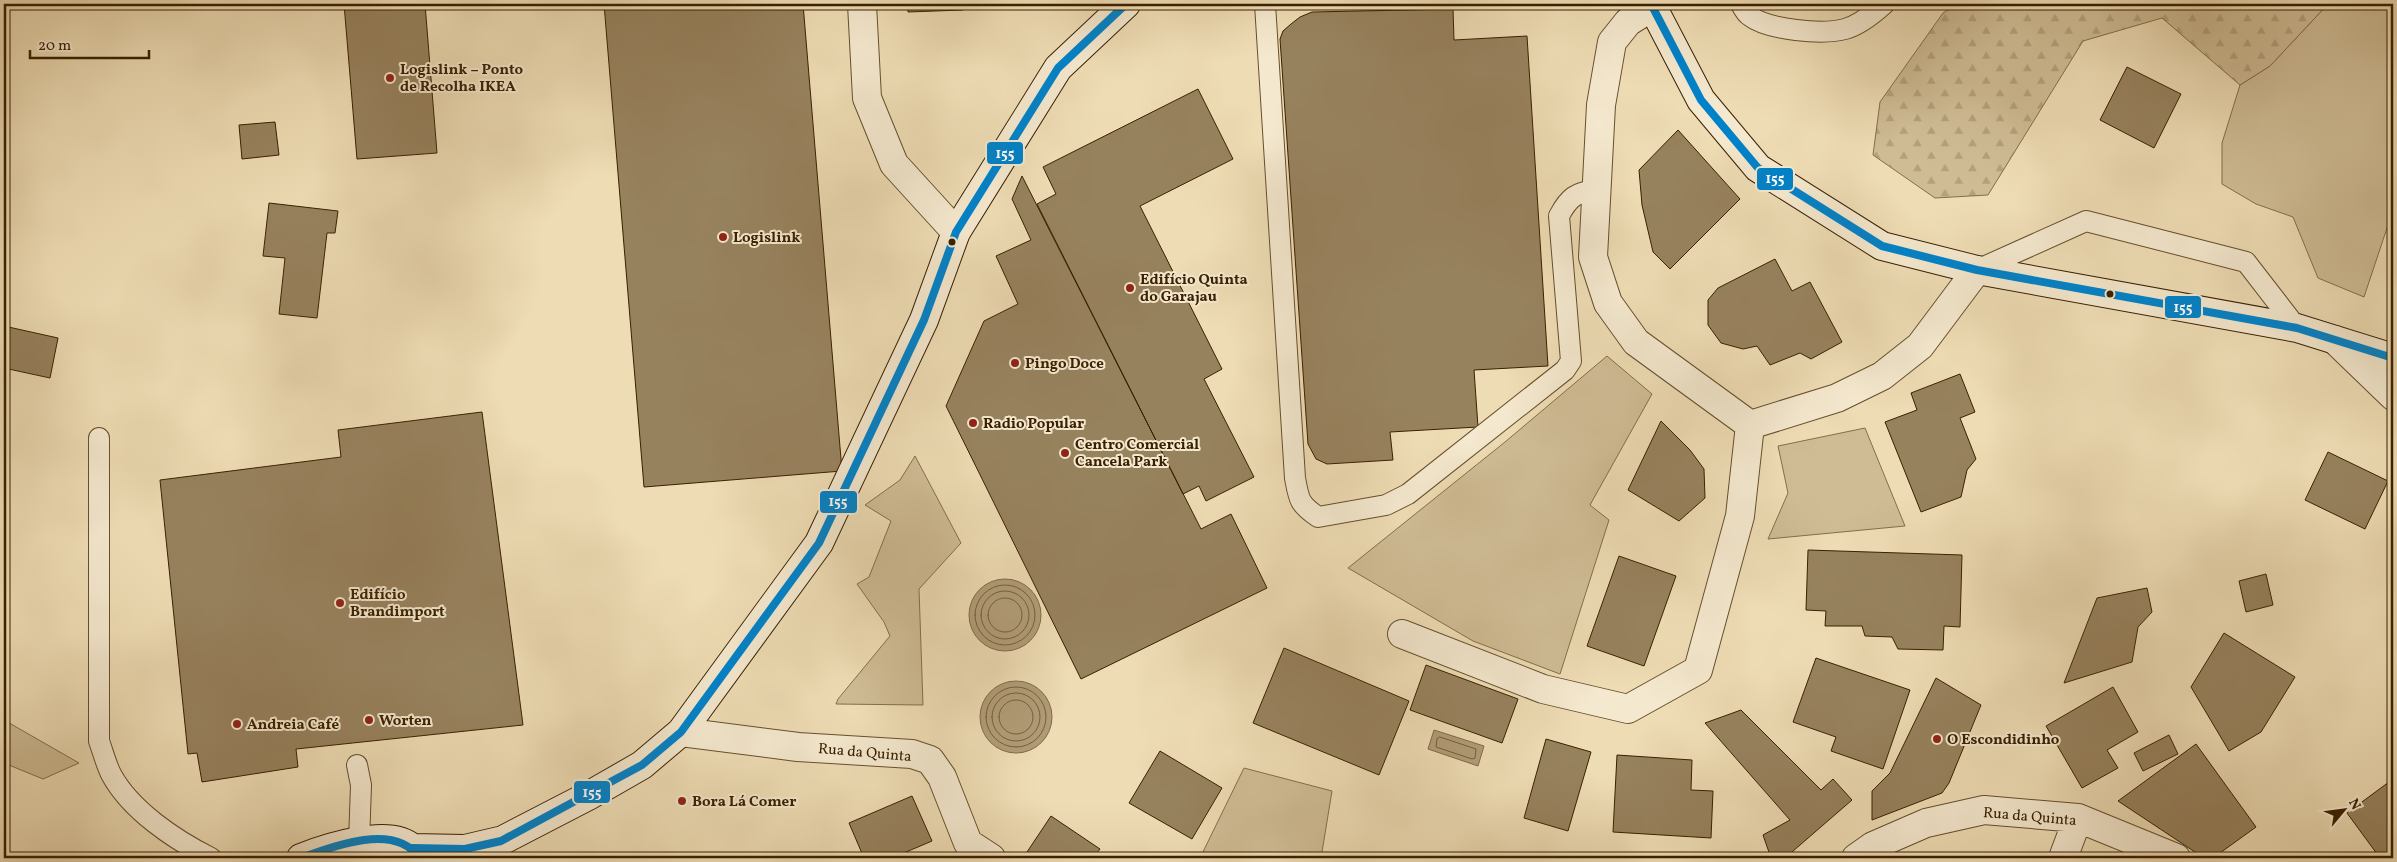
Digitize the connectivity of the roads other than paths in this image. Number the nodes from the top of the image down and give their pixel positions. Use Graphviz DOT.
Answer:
graph roads {
  1 [pos="862,4"];
  2 [pos="1126,4"];
  3 [pos="1264,4"];
  4 [pos="1741,4"];
  5 [pos="1884,4"];
  6 [pos="1652,5"];
  7 [pos="1597,190"];
  8 [pos="956,232"];
  9 [pos="1977,270"];
  10 [pos="2296,328"];
  11 [pos="2335,340"];
  12 [pos="2393,358"];
  13 [pos="2393,396"];
  14 [pos="1750,425"];
  15 [pos="98,438"];
  16 [pos="1402,634"];
  17 [pos="681,732"];
  18 [pos="357,765"];
  19 [pos="2078,818"];
  20 [pos="359,842"];
  21 [pos="491,850"];
  22 [pos="189,851"];
  23 [pos="960,851"];
  24 [pos="415,853"];
  25 [pos="210,858"];
  26 [pos="301,858"];
  27 [pos="991,858"];
  28 [pos="1856,858"];
  29 [pos="2063,858"];
  30 [pos="2176,858"];
  1 -- 8 [label="street"];
  2 -- 8 [label="street"];
  3 -- 7 [label="lane"];
  4 -- 5 [label="lane"];
  6 -- 7 [label="street"];
  6 -- 9 [label="street"];
  7 -- 14 [label="street"];
  8 -- 17 [label="street"];
  9 -- 10 [label="street"];
  9 -- 10 [label="lane"];
  9 -- 14 [label="street"];
  10 -- 11 [label="street"];
  11 -- 12 [label="street"];
  11 -- 13 [label="street"];
  14 -- 16 [label="street"];
  15 -- 22 [label="lane"];
  17 -- 21 [label="street"];
  17 -- 23 [label="street, Rua da Quinta"];
  18 -- 20 [label="lane"];
  19 -- 28 [label="street, Rua da Quinta"];
  19 -- 29 [label="street"];
  19 -- 30 [label="street, Rua da Quinta"];
  20 -- 24 [label="street"];
  20 -- 26 [label="street"];
  21 -- 24 [label="street"];
  22 -- 25 [label="lane"];
  23 -- 27 [label="street, Rua da Quinta"];
}
